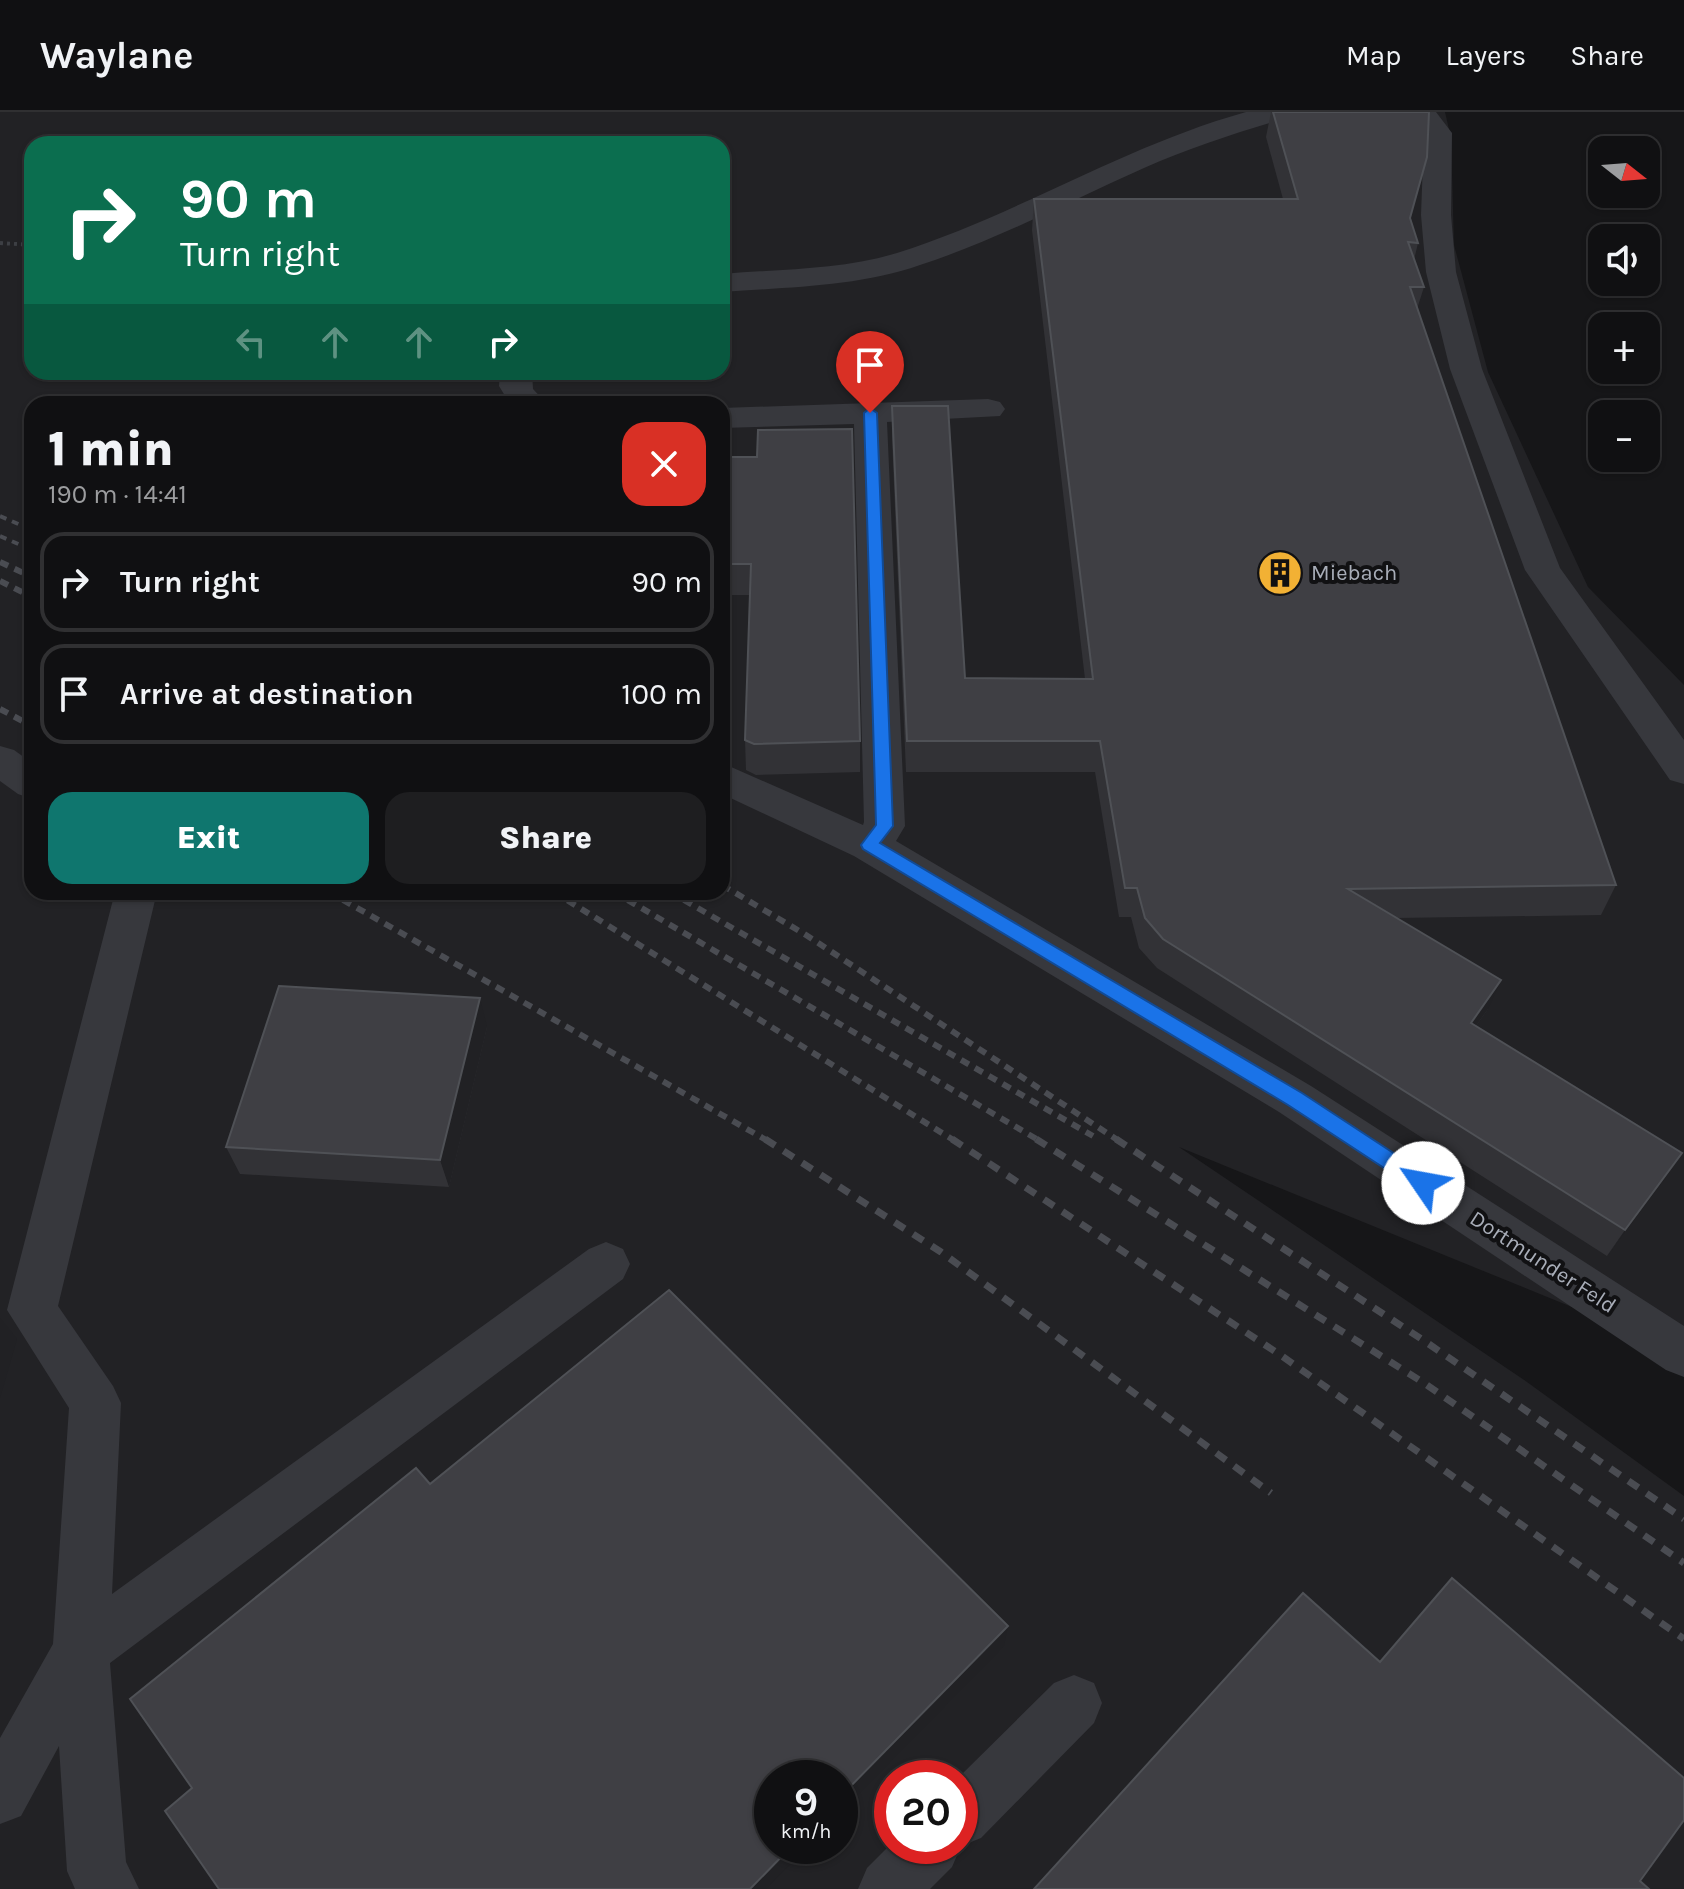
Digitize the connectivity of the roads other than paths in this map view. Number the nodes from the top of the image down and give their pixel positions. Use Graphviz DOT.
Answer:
graph roads {
  1 [pos="1277,112"];
  2 [pos="1421,112"];
  3 [pos="730,282"];
  4 [pos="988,409"];
  5 [pos="870,413"];
  6 [pos="730,418"];
  7 [pos="0,760"];
  8 [pos="1684,770"];
  9 [pos="24,778"];
  10 [pos="730,781"];
  11 [pos="869,845"];
  12 [pos="134,900"];
  13 [pos="606,1264"];
  14 [pos="1684,1354"];
  15 [pos="81,1650"];
  16 [pos="1074,1703"];
  17 [pos="0,1795"];
  18 [pos="978,1799"];
  19 [pos="913,1864"];
  20 [pos="109,1889"];
  21 [pos="888,1889"];
  1 -- 3 [label="lane"];
  2 -- 8 [label="lane"];
  4 -- 5 [label="lane"];
  5 -- 6 [label="lane"];
  5 -- 11 [label="lane"];
  7 -- 9 [label="lane"];
  10 -- 11 [label="lane, Dortmunder Feld"];
  11 -- 14 [label="lane, Dortmunder Feld"];
  12 -- 15 [label="lane"];
  13 -- 15 [label="lane"];
  15 -- 17 [label="lane"];
  15 -- 20 [label="lane"];
  16 -- 18 [label="lane"];
  19 -- 21 [label="lane"];
}
